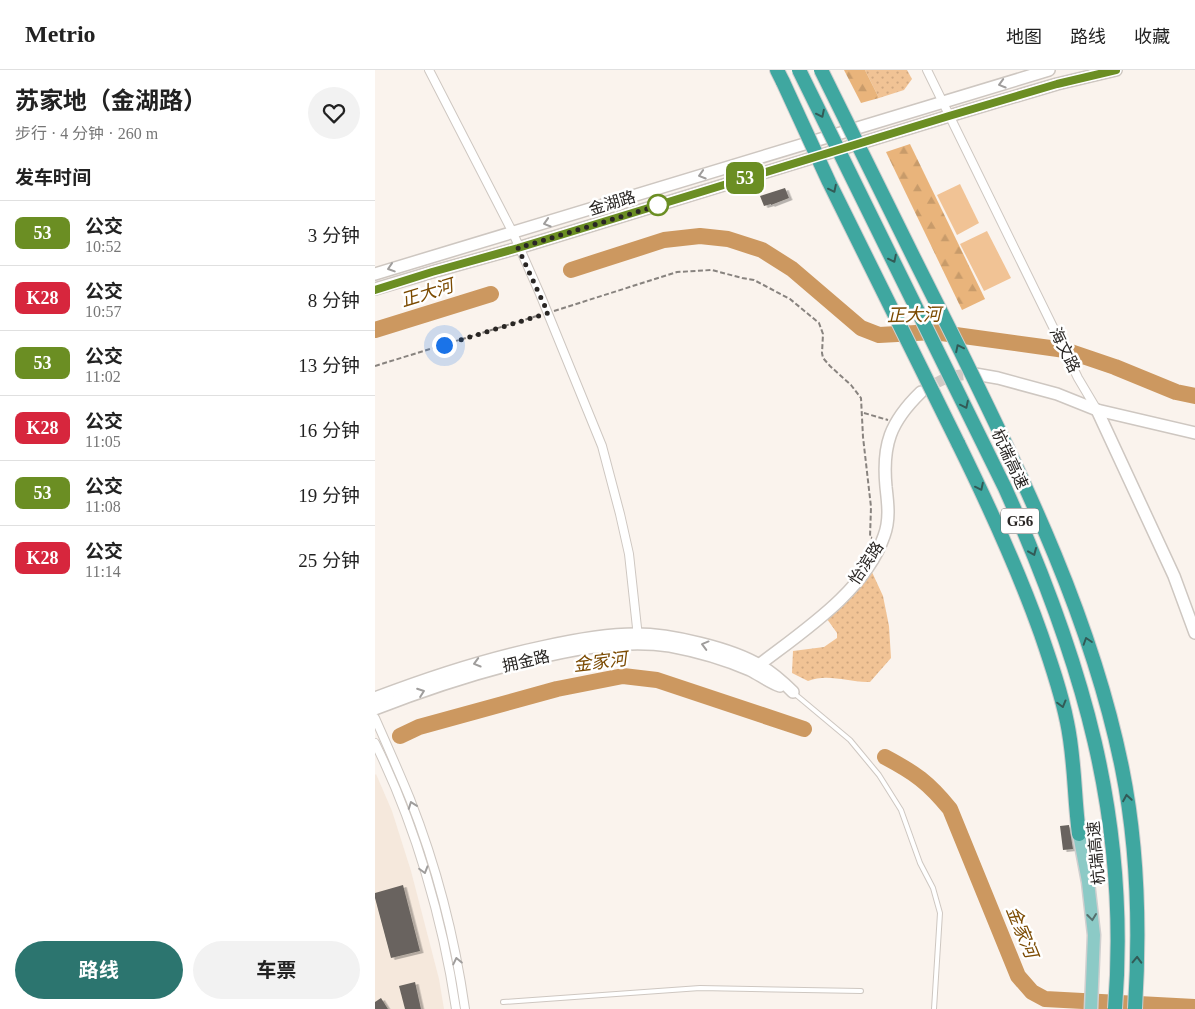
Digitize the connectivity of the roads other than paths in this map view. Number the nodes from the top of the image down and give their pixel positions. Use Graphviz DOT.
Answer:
graph roads {
  1 [pos="429,70"];
  2 [pos="777,70"];
  3 [pos="799,70"];
  4 [pos="821,70"];
  5 [pos="927,70"];
  6 [pos="1049,70"];
  7 [pos="1116,70"];
  8 [pos="942,101"];
  9 [pos="949,116"];
  10 [pos="513,233"];
  11 [pos="518,248"];
  12 [pos="375,274"];
  13 [pos="375,290"];
  14 [pos="975,374"];
  15 [pos="921,392"];
  16 [pos="1097,410"];
  17 [pos="1195,433"];
  18 [pos="1195,633"];
  19 [pos="638,639"];
  20 [pos="755,668"];
  21 [pos="793,692"];
  22 [pos="375,698"];
  23 [pos="375,709"];
  24 [pos="375,718"];
  25 [pos="375,743"];
  26 [pos="1079,834"];
  27 [pos="861,991"];
  28 [pos="503,1002"];
  29 [pos="456,1009"];
  30 [pos="465,1009"];
  31 [pos="934,1009"];
  32 [pos="1091,1009"];
  33 [pos="1115,1009"];
  34 [pos="1135,1009"];
  1 -- 10 [label="street"];
  2 -- 26 [label="highway, one-way, bridge"];
  3 -- 33 [label="highway, 杭瑞高速 / G56, one-way, bridge"];
  34 -- 4 [label="highway, 杭瑞高速 / G56, one-way, bridge"];
  5 -- 8 [label="street, 海文路"];
  6 -- 8 [label="street, 金湖路, one-way"];
  7 -- 9 [label="street, 金湖路"];
  8 -- 9 [label="street, 海文路"];
  8 -- 10 [label="street, 金湖路, one-way"];
  9 -- 11 [label="street, 金湖路"];
  9 -- 16 [label="street, 海文路"];
  10 -- 11 [label="street"];
  10 -- 12 [label="street, 金湖路, one-way"];
  11 -- 13 [label="street, 金湖路"];
  11 -- 19 [label="street"];
  14 -- 16 [label="street"];
  15 -- 20 [label="street, 怡滨路"];
  16 -- 17 [label="street"];
  16 -- 18 [label="street, 海文路"];
  19 -- 20 [label="street"];
  19 -- 22 [label="street, one-way"];
  23 -- 19 [label="street, 拥金路, one-way"];
  20 -- 21 [label="street"];
  21 -- 31 [label="lane"];
  30 -- 24 [label="street, one-way"];
  25 -- 29 [label="street, one-way"];
  26 -- 32 [label="main road, one-way"];
  27 -- 28 [label="lane"];
}
